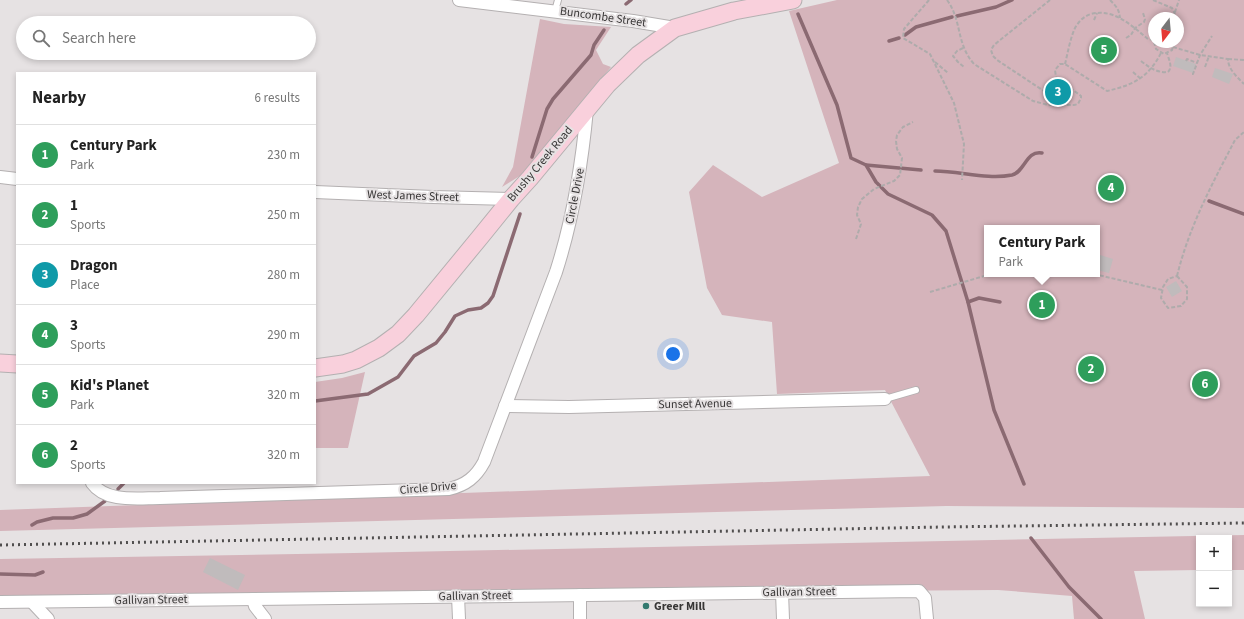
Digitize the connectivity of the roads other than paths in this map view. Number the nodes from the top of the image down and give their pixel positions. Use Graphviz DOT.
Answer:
graph roads {
  1 [pos="459,0"];
  2 [pos="793,0"];
  3 [pos="556,6"];
  4 [pos="675,28"];
  5 [pos="588,108"];
  6 [pos="0,177"];
  7 [pos="16,179"];
  8 [pos="316,192"];
  9 [pos="510,199"];
  10 [pos="0,363"];
  11 [pos="16,364"];
  12 [pos="316,368"];
  13 [pos="916,390"];
  14 [pos="886,399"];
  15 [pos="505,406"];
  16 [pos="93,484"];
  17 [pos="782,592"];
  18 [pos="580,595"];
  19 [pos="458,596"];
  20 [pos="253,599"];
  21 [pos="0,602"];
  22 [pos="32,602"];
  23 [pos="48,619"];
  24 [pos="265,619"];
  25 [pos="459,619"];
  26 [pos="580,619"];
  27 [pos="783,619"];
  28 [pos="927,619"];
  1 -- 3 [label="street, Buncombe Street"];
  2 -- 4 [label="street, Brushy Creek Road"];
  3 -- 4 [label="street, Buncombe Street"];
  4 -- 5 [label="street, Brushy Creek Road"];
  5 -- 9 [label="street, Brushy Creek Road"];
  5 -- 15 [label="street, Circle Drive"];
  6 -- 7 [label="street"];
  8 -- 9 [label="street, West James Street"];
  9 -- 12 [label="street, Brushy Creek Road"];
  10 -- 11 [label="street"];
  13 -- 14 [label="lane"];
  14 -- 15 [label="street, Sunset Avenue"];
  15 -- 16 [label="street, Circle Drive"];
  17 -- 18 [label="street, Gallivan Street"];
  17 -- 27 [label="street"];
  17 -- 28 [label="street, Gallivan Street"];
  18 -- 19 [label="street, Gallivan Street"];
  18 -- 26 [label="street"];
  19 -- 20 [label="street, Gallivan Street"];
  19 -- 25 [label="street"];
  20 -- 22 [label="street, Gallivan Street"];
  20 -- 24 [label="street"];
  21 -- 22 [label="street, Gallivan Street"];
  22 -- 23 [label="street"];
}
